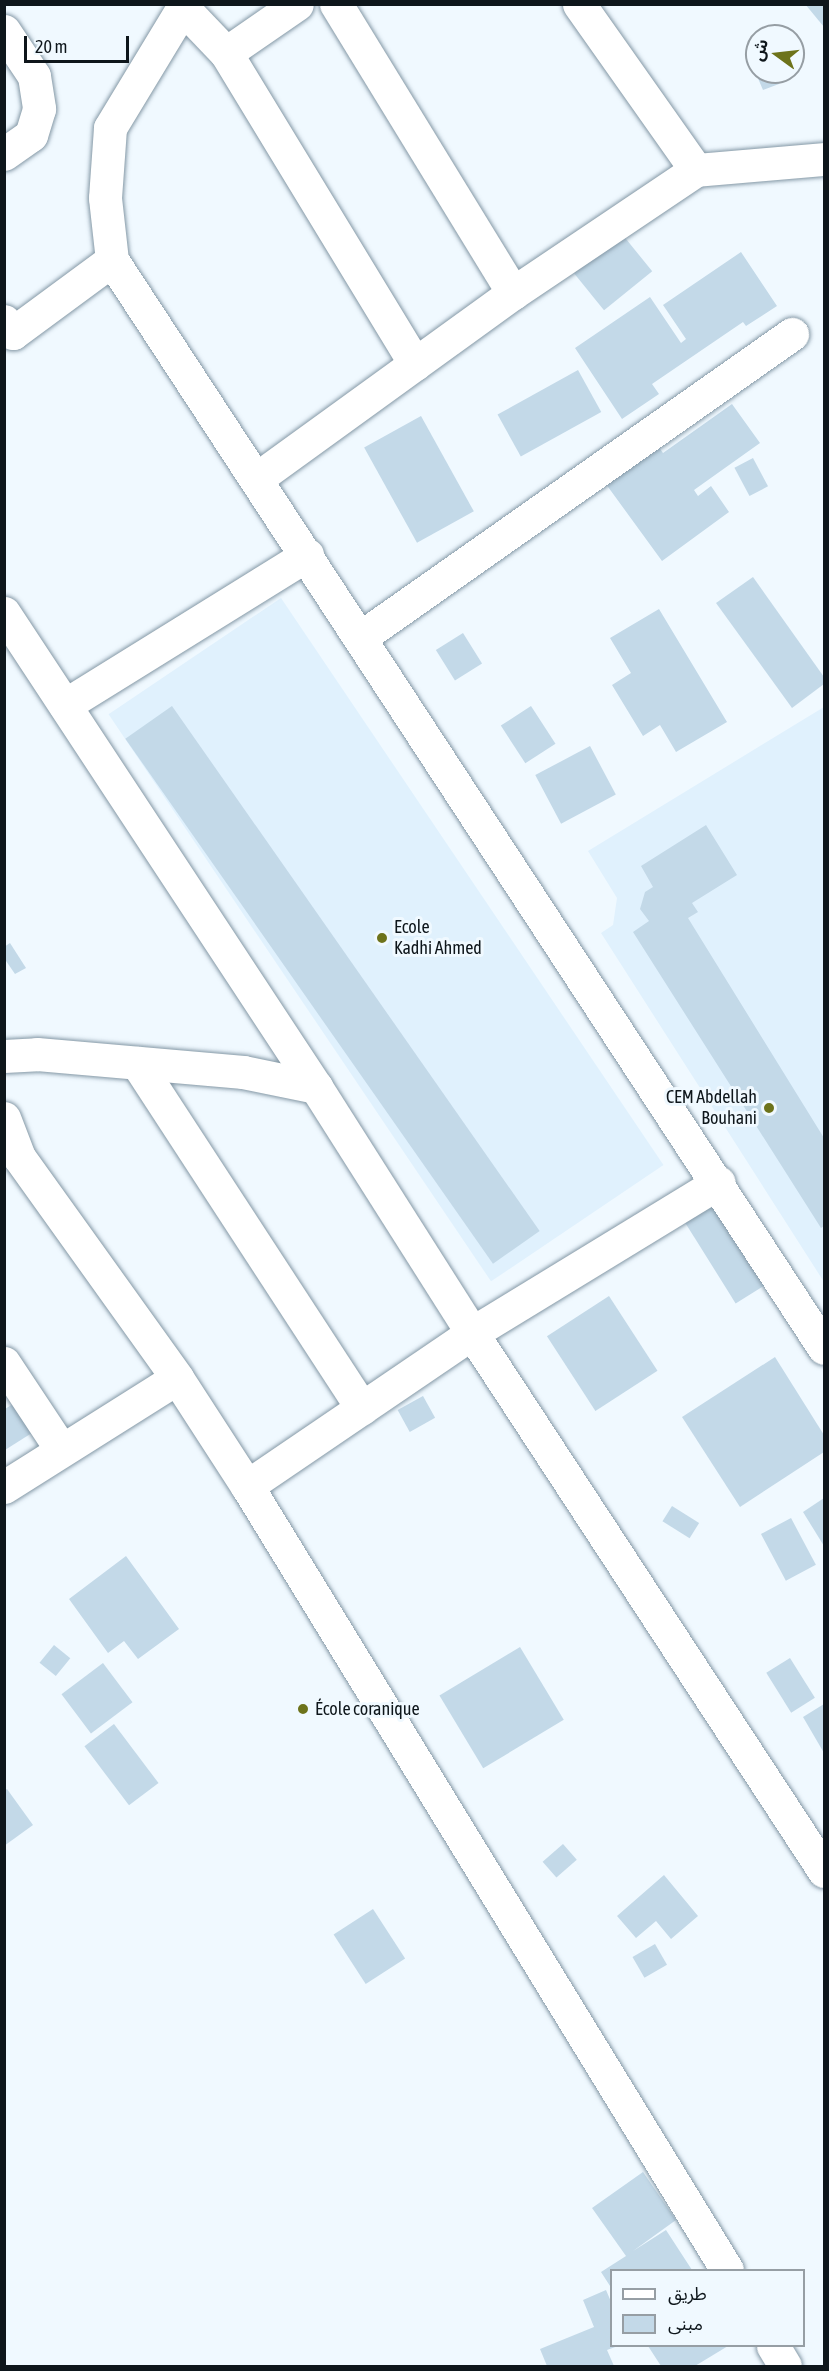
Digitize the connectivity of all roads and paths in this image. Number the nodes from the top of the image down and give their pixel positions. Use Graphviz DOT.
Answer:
graph roads {
  1 [pos="297,4"];
  2 [pos="336,4"];
  3 [pos="579,4"];
  4 [pos="184,6"];
  5 [pos="4,31"];
  6 [pos="226,53"];
  7 [pos="4,154"];
  8 [pos="825,159"];
  9 [pos="696,170"];
  10 [pos="112,260"];
  11 [pos="513,293"];
  12 [pos="4,321"];
  13 [pos="792,334"];
  14 [pos="415,364"];
  15 [pos="256,479"];
  16 [pos="307,555"];
  17 [pos="4,613"];
  18 [pos="361,638"];
  19 [pos="65,705"];
  20 [pos="4,1056"];
  21 [pos="137,1063"];
  22 [pos="316,1086"];
  23 [pos="4,1118"];
  24 [pos="719,1182"];
  25 [pos="472,1333"];
  26 [pos="825,1348"];
  27 [pos="4,1363"];
  28 [pos="177,1378"];
  29 [pos="362,1408"];
  30 [pos="61,1449"];
  31 [pos="247,1486"];
  32 [pos="4,1487"];
  33 [pos="825,1871"];
  34 [pos="726,2269"];
  35 [pos="774,2347"];
  36 [pos="786,2367"];
  1 -- 6 [label="street"];
  2 -- 11 [label="street"];
  3 -- 9 [label="street"];
  4 -- 6 [label="street"];
  4 -- 10 [label="street"];
  5 -- 7 [label="street"];
  6 -- 14 [label="street"];
  8 -- 9 [label="street"];
  9 -- 11 [label="street"];
  10 -- 12 [label="street"];
  10 -- 15 [label="street"];
  11 -- 14 [label="street"];
  13 -- 18 [label="street"];
  14 -- 15 [label="street"];
  15 -- 16 [label="street"];
  16 -- 18 [label="street"];
  16 -- 19 [label="street"];
  17 -- 19 [label="street"];
  18 -- 24 [label="street"];
  19 -- 22 [label="street"];
  20 -- 21 [label="street"];
  21 -- 22 [label="street"];
  21 -- 29 [label="street"];
  22 -- 25 [label="street"];
  23 -- 28 [label="street"];
  24 -- 25 [label="street"];
  24 -- 26 [label="street"];
  25 -- 29 [label="street"];
  25 -- 33 [label="street"];
  27 -- 30 [label="street"];
  28 -- 30 [label="street"];
  28 -- 31 [label="street"];
  29 -- 31 [label="street"];
  30 -- 32 [label="street"];
  31 -- 34 [label="street"];
  35 -- 36 [label="street"];
}
